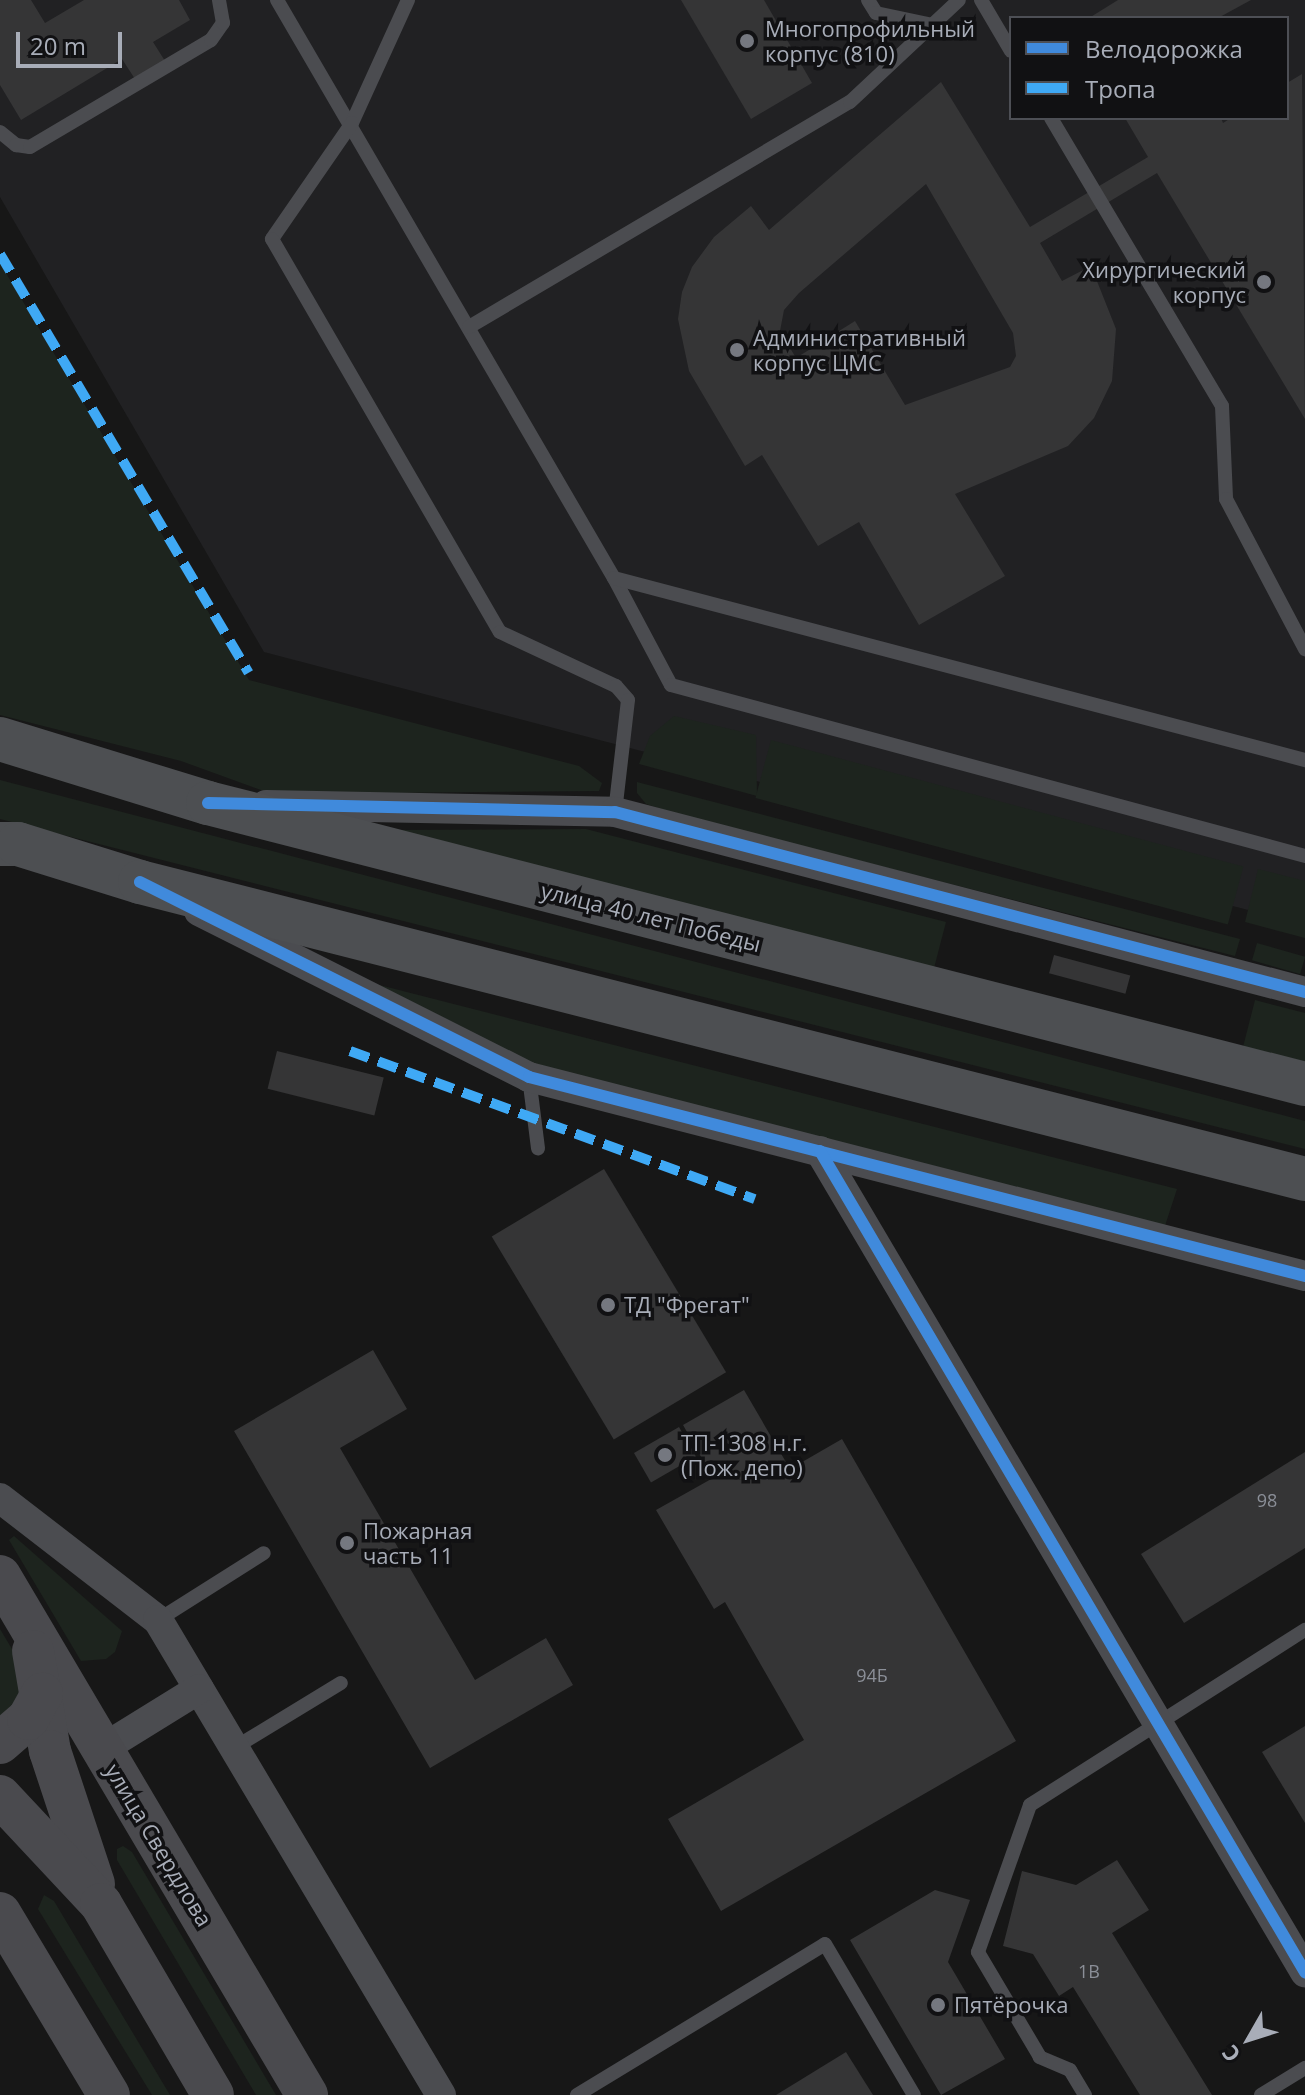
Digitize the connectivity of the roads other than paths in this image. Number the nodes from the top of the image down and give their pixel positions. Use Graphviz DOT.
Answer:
graph roads {
  1 [pos="219,0"];
  2 [pos="277,0"];
  3 [pos="408,0"];
  4 [pos="868,0"];
  5 [pos="959,0"];
  6 [pos="981,0"];
  7 [pos="932,25"];
  8 [pos="1009,48"];
  9 [pos="1052,120"];
  10 [pos="352,123"];
  11 [pos="0,132"];
  12 [pos="469,327"];
  13 [pos="614,578"];
  14 [pos="1305,649"];
  15 [pos="0,739"];
  16 [pos="1305,760"];
  17 [pos="208,803"];
  18 [pos="615,812"];
  19 [pos="0,844"];
  20 [pos="1305,856"];
  21 [pos="140,882"];
  22 [pos="1305,992"];
  23 [pos="529,1077"];
  24 [pos="1305,1084"];
  25 [pos="538,1148"];
  26 [pos="820,1151"];
  27 [pos="1305,1179"];
  28 [pos="1305,1276"];
  29 [pos="0,1498"];
  30 [pos="264,1553"];
  31 [pos="6,1585"];
  32 [pos="158,1620"];
  33 [pos="1305,1630"];
  34 [pos="341,1683"];
  35 [pos="199,1689"];
  36 [pos="42,1694"];
  37 [pos="1158,1723"];
  38 [pos="0,1743"];
  39 [pos="234,1748"];
  40 [pos="102,1749"];
  41 [pos="0,1796"];
  42 [pos="101,1904"];
  43 [pos="0,1913"];
  44 [pos="1305,1972"];
  45 [pos="1305,2068"];
  46 [pos="109,2095"];
  47 [pos="213,2095"];
  48 [pos="307,2095"];
  49 [pos="441,2095"];
  50 [pos="577,2095"];
  51 [pos="914,2095"];
  52 [pos="1085,2095"];
  53 [pos="1261,2095"];
  1 -- 11 [label="lane"];
  2 -- 10 [label="lane"];
  3 -- 10 [label="lane"];
  4 -- 7 [label="lane"];
  5 -- 7 [label="lane"];
  6 -- 8 [label="lane"];
  7 -- 12 [label="lane"];
  9 -- 14 [label="lane"];
  10 -- 12 [label="lane"];
  10 -- 18 [label="lane"];
  12 -- 13 [label="lane"];
  13 -- 16 [label="lane"];
  13 -- 20 [label="lane"];
  15 -- 17 [label="main road, улица 40 лет Победы"];
  17 -- 18 [label="street"];
  17 -- 24 [label="main road, улица 40 лет Победы"];
  18 -- 22 [label="street"];
  19 -- 21 [label="main road"];
  21 -- 23 [label="street"];
  21 -- 27 [label="main road"];
  23 -- 25 [label="lane"];
  23 -- 26 [label="street"];
  26 -- 28 [label="street"];
  26 -- 37 [label="street"];
  29 -- 32 [label="street"];
  30 -- 32 [label="lane"];
  31 -- 36 [label="main road, улица Свердлова"];
  31 -- 40 [label="main road, улица Свердлова"];
  32 -- 35 [label="street"];
  33 -- 37 [label="lane"];
  34 -- 39 [label="lane"];
  35 -- 39 [label="street"];
  35 -- 40 [label="street"];
  36 -- 38 [label="main road"];
  36 -- 42 [label="main road, улица Свердлова"];
  37 -- 44 [label="street"];
  37 -- 52 [label="lane"];
  39 -- 49 [label="street"];
  40 -- 48 [label="main road, улица Свердлова"];
  41 -- 42 [label="main road, улица Свердлова"];
  42 -- 47 [label="main road, улица Свердлова"];
  43 -- 46 [label="main road"];
  45 -- 53 [label="lane"];
  50 -- 51 [label="lane"];
}
